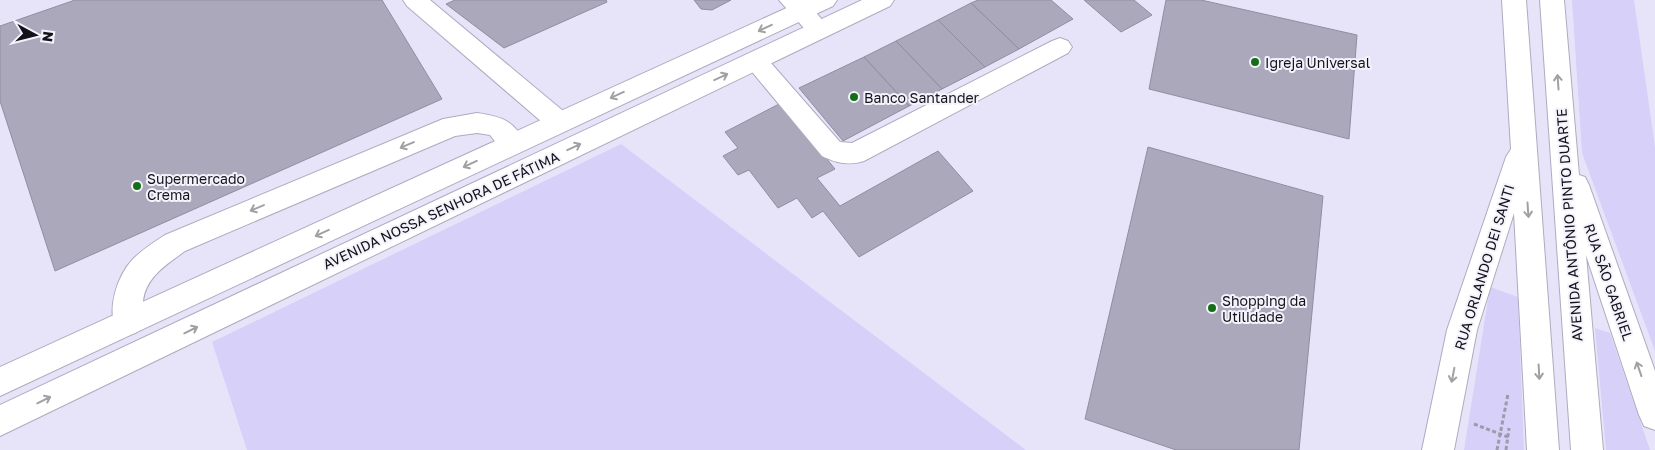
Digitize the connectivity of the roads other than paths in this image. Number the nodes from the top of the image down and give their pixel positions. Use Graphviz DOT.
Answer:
graph roads {
  1 [pos="415,0"];
  2 [pos="882,0"];
  3 [pos="1514,0"];
  4 [pos="1552,0"];
  5 [pos="809,10"];
  6 [pos="1060,47"];
  7 [pos="755,61"];
  8 [pos="559,122"];
  9 [pos="513,144"];
  10 [pos="1523,144"];
  11 [pos="1563,148"];
  12 [pos="128,323"];
  13 [pos="0,382"];
  14 [pos="1655,415"];
  15 [pos="0,421"];
  16 [pos="1438,450"];
  17 [pos="1543,450"];
  18 [pos="1587,450"];
  1 -- 8 [label="main road"];
  2 -- 5 [label="main road, AVENIDA NOSSA SENHORA DE FÁTIMA"];
  3 -- 10 [label="main road"];
  11 -- 4 [label="main road, AVENIDA ANTÔNIO PINTO DUARTE, one-way"];
  5 -- 7 [label="main road, AVENIDA NOSSA SENHORA DE FÁTIMA"];
  5 -- 8 [label="main road, AVENIDA NOSSA SENHORA DE FÁTIMA, one-way"];
  6 -- 7 [label="main road"];
  15 -- 7 [label="main road, AVENIDA NOSSA SENHORA DE FÁTIMA, one-way"];
  8 -- 9 [label="main road, AVENIDA NOSSA SENHORA DE FÁTIMA"];
  9 -- 12 [label="main road, AVENIDA NOSSA SENHORA DE FÁTIMA, one-way"];
  9 -- 12 [label="main road, one-way"];
  10 -- 16 [label="main road, RUA ORLANDO DEI SANTI, one-way"];
  10 -- 17 [label="main road, one-way"];
  14 -- 11 [label="main road, RUA SÃO GABRIEL, one-way"];
  11 -- 18 [label="main road, AVENIDA ANTÔNIO PINTO DUARTE"];
  12 -- 13 [label="main road, AVENIDA NOSSA SENHORA DE FÁTIMA"];
}
